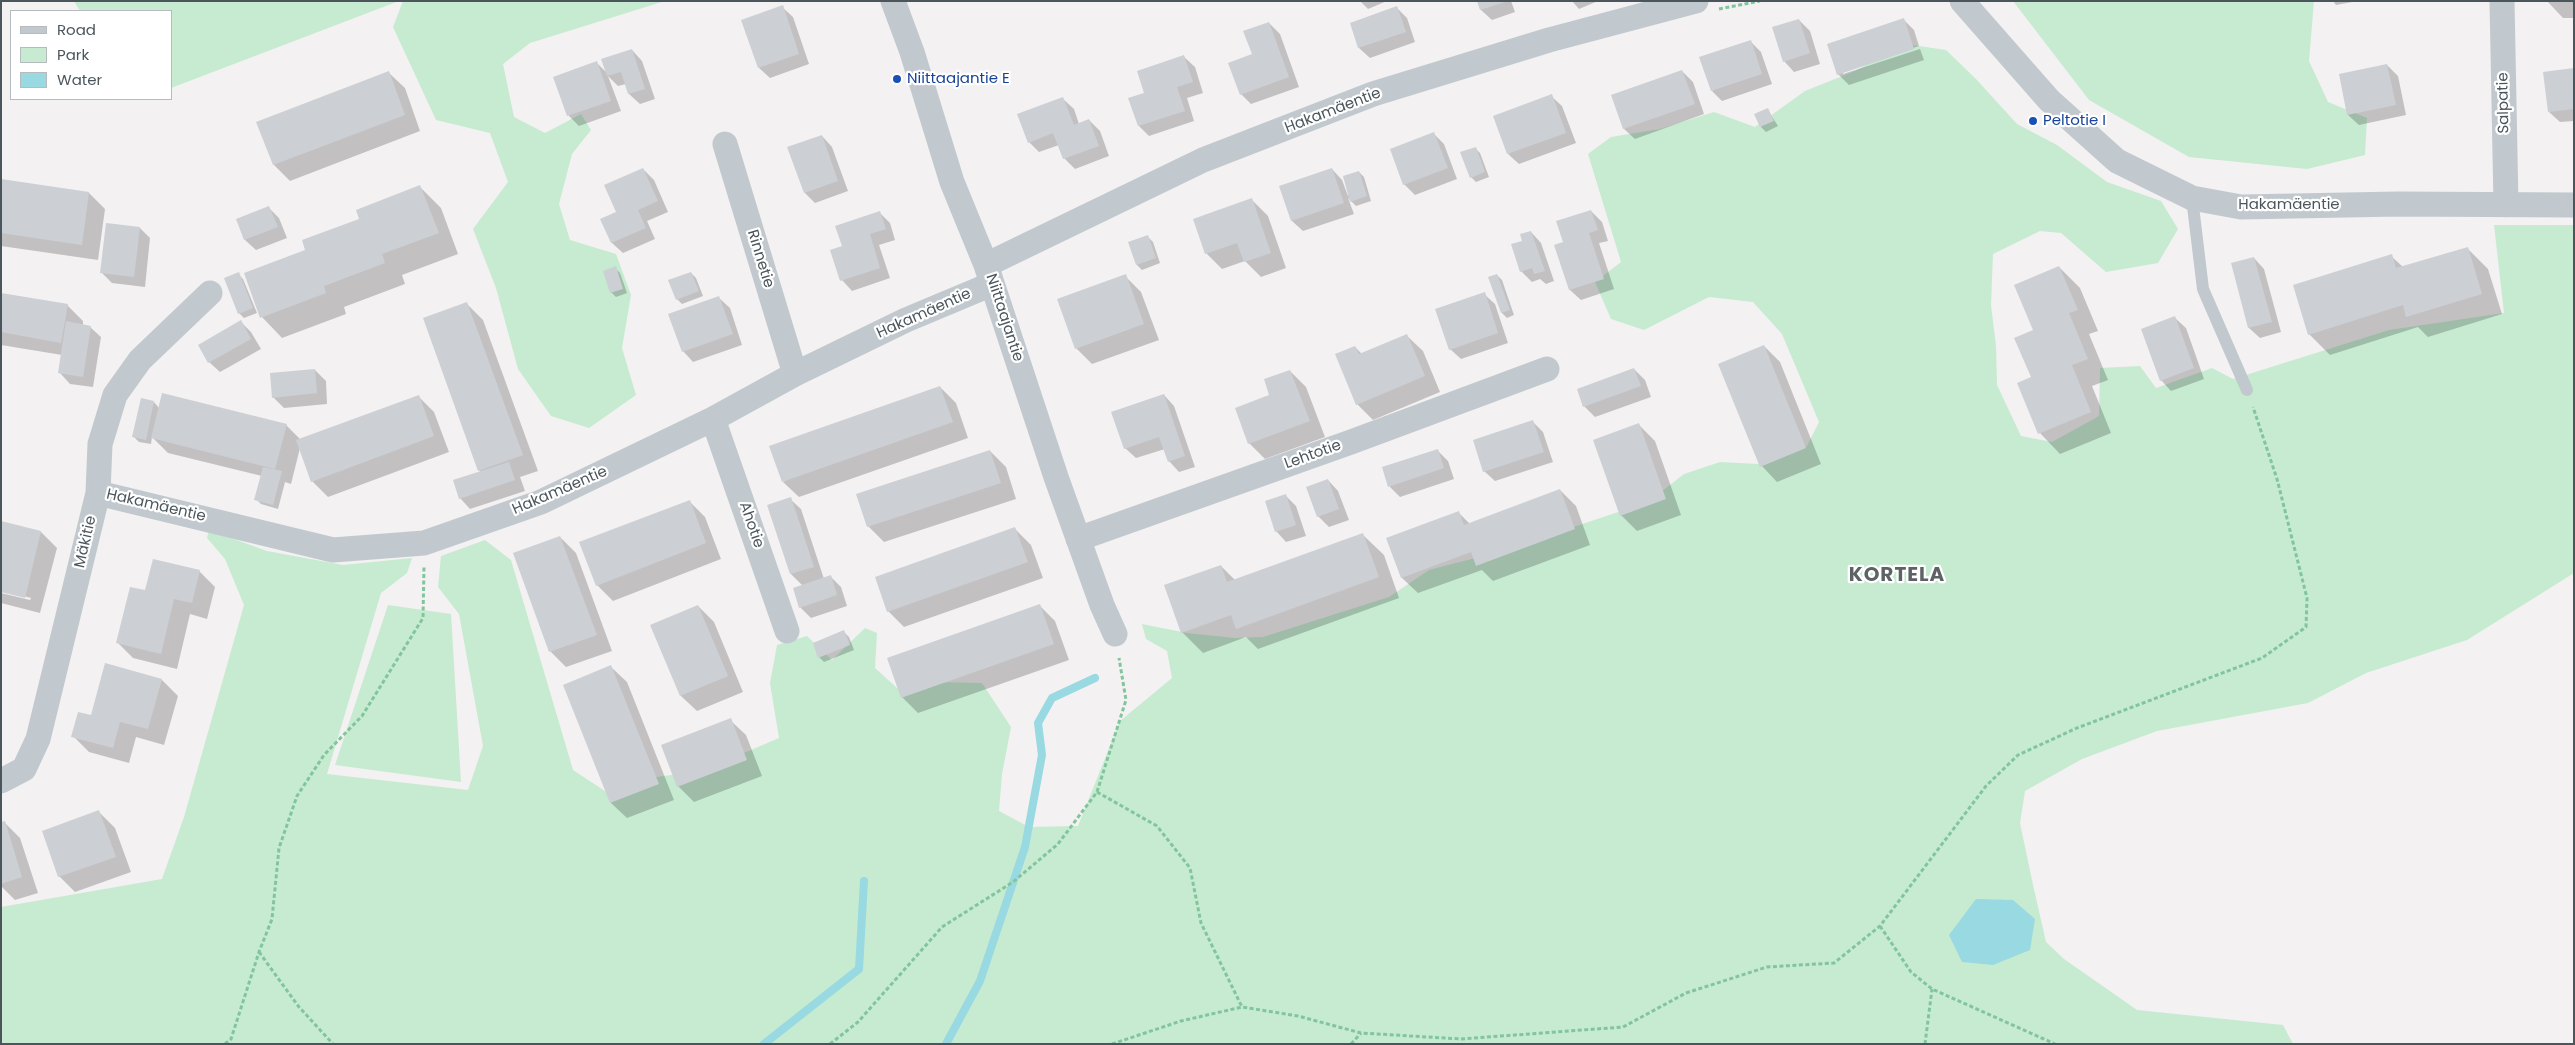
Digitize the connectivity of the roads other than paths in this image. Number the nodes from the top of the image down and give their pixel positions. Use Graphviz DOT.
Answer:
graph roads {
  1 [pos="893,1"];
  2 [pos="1696,1"];
  3 [pos="1962,1"];
  4 [pos="2502,1"];
  5 [pos="725,144"];
  6 [pos="2192,198"];
  7 [pos="2506,205"];
  8 [pos="2574,205"];
  9 [pos="989,275"];
  10 [pos="210,293"];
  11 [pos="1547,369"];
  12 [pos="795,374"];
  13 [pos="2247,390"];
  14 [pos="713,420"];
  15 [pos="98,493"];
  16 [pos="1078,539"];
  17 [pos="787,631"];
  18 [pos="1115,634"];
  19 [pos="1,781"];
  1 -- 9 [label="street, Niittaajantie"];
  2 -- 9 [label="street, Hakamäentie"];
  3 -- 6 [label="street, Hakamäentie"];
  4 -- 7 [label="street, Salpatie"];
  5 -- 12 [label="street, Rinnetie"];
  6 -- 7 [label="street, Hakamäentie"];
  6 -- 13 [label="lane"];
  7 -- 8 [label="street, Hakamäentie"];
  9 -- 12 [label="street, Hakamäentie"];
  9 -- 16 [label="street, Niittaajantie"];
  10 -- 15 [label="street, Mäkitie"];
  11 -- 16 [label="street, Lehtotie"];
  12 -- 14 [label="street, Hakamäentie"];
  14 -- 15 [label="street, Hakamäentie"];
  14 -- 17 [label="street, Ahotie"];
  15 -- 19 [label="street, Mäkitie"];
  16 -- 18 [label="street, Niittaajantie"];
}
